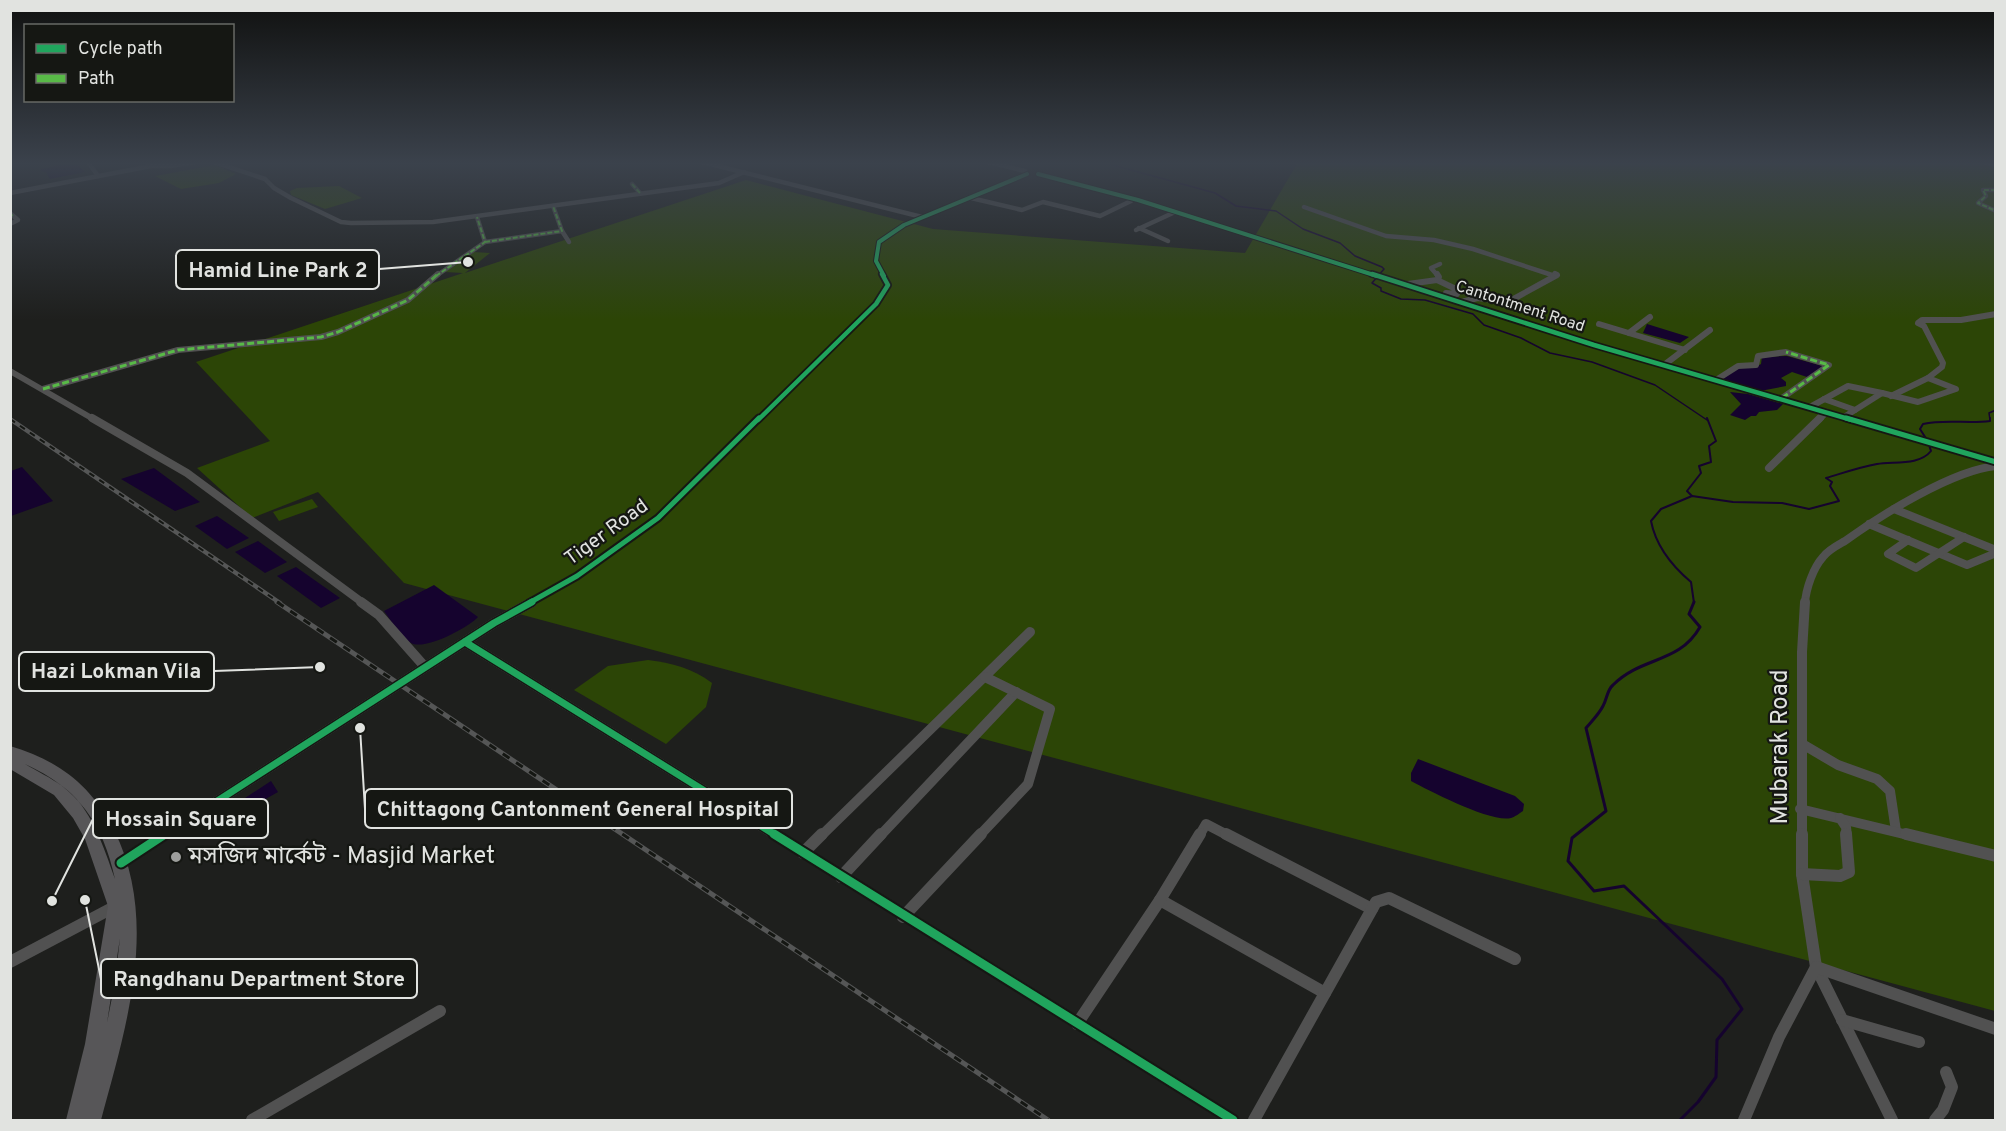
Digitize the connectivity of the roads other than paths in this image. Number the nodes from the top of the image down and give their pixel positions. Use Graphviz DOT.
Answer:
graph roads {
  1 [pos="11,215"];
  2 [pos="326,215"];
  3 [pos="492,215"];
  4 [pos="556,215"];
  5 [pos="913,215"];
  6 [pos="927,215"];
  7 [pos="1169,215"];
  8 [pos="1184,215"];
  9 [pos="1326,215"];
  10 [pos="477,217"];
  11 [pos="922,217"];
  12 [pos="10,224"];
  13 [pos="562,231"];
  14 [pos="1168,241"];
  15 [pos="485,242"];
  16 [pos="569,242"];
  17 [pos="1440,264"];
  18 [pos="1437,280"];
  19 [pos="1405,285"];
  20 [pos="1427,292"];
  21 [pos="1461,302"];
  22 [pos="1995,314"];
  23 [pos="1650,317"];
  24 [pos="1599,324"];
  25 [pos="1710,330"];
  26 [pos="1629,333"];
  27 [pos="1685,350"];
  28 [pos="1664,365"];
  29 [pos="10,371"];
  30 [pos="1928,378"];
  31 [pos="1716,380"];
  32 [pos="43,389"];
  33 [pos="1882,393"];
  34 [pos="1891,396"];
  35 [pos="1779,398"];
  36 [pos="1824,399"];
  37 [pos="1810,407"];
  38 [pos="1855,410"];
  39 [pos="1827,412"];
  40 [pos="1844,417"];
  41 [pos="1995,464"];
  42 [pos="1769,468"];
  43 [pos="1894,509"];
  44 [pos="1869,524"];
  45 [pos="1964,537"];
  46 [pos="1908,540"];
  47 [pos="1995,551"];
  48 [pos="1940,554"];
  49 [pos="1030,632"];
  50 [pos="465,642"];
  51 [pos="425,667"];
  52 [pos="985,677"];
  53 [pos="1016,692"];
  54 [pos="1804,745"];
  55 [pos="10,752"];
  56 [pos="10,762"];
  57 [pos="1800,809"];
  58 [pos="1840,818"];
  59 [pos="1896,831"];
  60 [pos="803,853"];
  61 [pos="1995,856"];
  62 [pos="121,863"];
  63 [pos="1802,874"];
  64 [pos="841,877"];
  65 [pos="1161,900"];
  66 [pos="122,903"];
  67 [pos="1372,909"];
  68 [pos="903,917"];
  69 [pos="1515,959"];
  70 [pos="10,962"];
  71 [pos="1816,967"];
  72 [pos="1325,993"];
  73 [pos="440,1011"];
  74 [pos="1842,1020"];
  75 [pos="1077,1024"];
  76 [pos="1995,1029"];
  77 [pos="1919,1042"];
  78 [pos="1946,1072"];
  79 [pos="76,1120"];
  80 [pos="91,1120"];
  81 [pos="252,1120"];
  82 [pos="1233,1120"];
  83 [pos="1254,1120"];
  84 [pos="1744,1120"];
  85 [pos="1892,1120"];
  86 [pos="1935,1120"];
  1 -- 12 [label="street"];
  2 -- 10 [label="street"];
  3 -- 10 [label="street"];
  4 -- 13 [label="street"];
  5 -- 11 [label="street"];
  6 -- 11 [label="street, Tiger Road"];
  7 -- 14 [label="street"];
  8 -- 19 [label="street, Cantontment Road"];
  9 -- 21 [label="street"];
  10 -- 15 [label="street"];
  11 -- 50 [label="street, Tiger Road"];
  13 -- 15 [label="street"];
  13 -- 16 [label="street"];
  15 -- 32 [label="street"];
  17 -- 18 [label="street"];
  18 -- 19 [label="street"];
  18 -- 20 [label="street"];
  19 -- 20 [label="street, Cantontment Road"];
  20 -- 21 [label="street, Cantontment Road"];
  21 -- 28 [label="street, Cantontment Road"];
  22 -- 30 [label="street"];
  23 -- 26 [label="street"];
  24 -- 26 [label="street"];
  25 -- 27 [label="street"];
  26 -- 27 [label="street"];
  27 -- 28 [label="street"];
  28 -- 31 [label="street, Cantontment Road"];
  29 -- 32 [label="street"];
  30 -- 34 [label="street"];
  30 -- 34 [label="street"];
  31 -- 35 [label="street, Cantontment Road"];
  31 -- 35 [label="street"];
  32 -- 51 [label="street"];
  33 -- 34 [label="street"];
  33 -- 36 [label="street"];
  33 -- 38 [label="street"];
  35 -- 37 [label="street, Cantontment Road"];
  36 -- 37 [label="street"];
  36 -- 38 [label="street"];
  37 -- 39 [label="street, Cantontment Road"];
  38 -- 40 [label="street"];
  39 -- 40 [label="street, Cantontment Road"];
  39 -- 42 [label="street"];
  40 -- 41 [label="street, Cantontment Road"];
  41 -- 43 [label="street, Mubarak Road"];
  43 -- 44 [label="street, Mubarak Road"];
  43 -- 45 [label="street"];
  44 -- 46 [label="street"];
  44 -- 54 [label="street, Mubarak Road"];
  45 -- 47 [label="street"];
  45 -- 48 [label="street"];
  46 -- 48 [label="street"];
  46 -- 48 [label="street"];
  47 -- 48 [label="street"];
  49 -- 52 [label="street"];
  50 -- 51 [label="street, Tiger Road"];
  50 -- 60 [label="street"];
  51 -- 62 [label="street, Tiger Road"];
  52 -- 53 [label="street"];
  52 -- 60 [label="street"];
  53 -- 64 [label="street"];
  53 -- 68 [label="street"];
  54 -- 57 [label="street, Mubarak Road"];
  54 -- 59 [label="street"];
  55 -- 62 [label="highway"];
  56 -- 66 [label="highway"];
  57 -- 58 [label="street"];
  57 -- 63 [label="street, Mubarak Road"];
  58 -- 59 [label="street"];
  58 -- 63 [label="street"];
  59 -- 61 [label="street"];
  60 -- 64 [label="street"];
  62 -- 66 [label="highway"];
  63 -- 71 [label="street, Mubarak Road"];
  64 -- 68 [label="street"];
  65 -- 67 [label="street"];
  65 -- 72 [label="street"];
  65 -- 75 [label="street"];
  66 -- 70 [label="street"];
  66 -- 79 [label="highway"];
  66 -- 80 [label="highway"];
  67 -- 69 [label="street"];
  67 -- 72 [label="street"];
  68 -- 75 [label="street"];
  71 -- 74 [label="street, Mubarak Road"];
  71 -- 76 [label="street"];
  71 -- 84 [label="street"];
  72 -- 83 [label="street"];
  73 -- 81 [label="street"];
  74 -- 77 [label="street"];
  74 -- 85 [label="street, Mubarak Road"];
  75 -- 82 [label="street"];
  78 -- 86 [label="street"];
}
